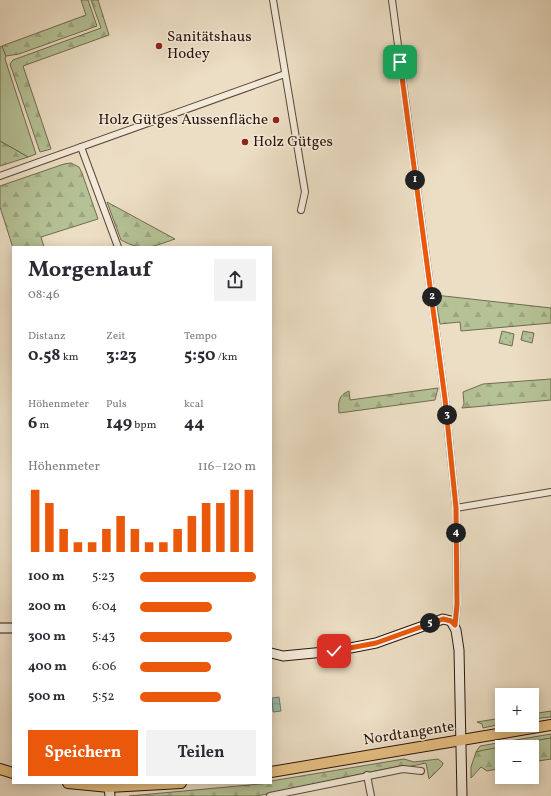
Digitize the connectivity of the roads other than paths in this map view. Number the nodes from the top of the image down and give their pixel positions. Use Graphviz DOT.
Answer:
graph roads {
  1 [pos="273,0"];
  2 [pos="392,0"];
  3 [pos="285,74"];
  4 [pos="81,147"];
  5 [pos="0,176"];
  6 [pos="301,210"];
  7 [pos="118,246"];
  8 [pos="551,492"];
  9 [pos="456,508"];
  10 [pos="455,625"];
  11 [pos="0,628"];
  12 [pos="12,628"];
  13 [pos="272,653"];
  14 [pos="551,725"];
  15 [pos="461,741"];
  16 [pos="0,769"];
  17 [pos="421,771"];
  18 [pos="272,772"];
  19 [pos="12,773"];
  20 [pos="367,776"];
  21 [pos="73,784"];
  22 [pos="173,784"];
  23 [pos="109,792"];
  24 [pos="288,794"];
  25 [pos="270,796"];
  26 [pos="371,796"];
  27 [pos="462,796"];
  1 -- 3 [label="street"];
  2 -- 9 [label="street"];
  3 -- 4 [label="street"];
  3 -- 6 [label="street"];
  4 -- 5 [label="street"];
  4 -- 7 [label="street"];
  8 -- 9 [label="street"];
  9 -- 10 [label="street"];
  10 -- 13 [label="street"];
  10 -- 15 [label="street"];
  11 -- 12 [label="street"];
  14 -- 15 [label="main road, Nordtangente"];
  15 -- 18 [label="main road, Nordtangente"];
  15 -- 27 [label="street"];
  16 -- 19 [label="main road"];
  17 -- 20 [label="street"];
  20 -- 24 [label="street"];
  20 -- 26 [label="street"];
  21 -- 23 [label="main road"];
  22 -- 23 [label="main road"];
  24 -- 25 [label="street"];
}
